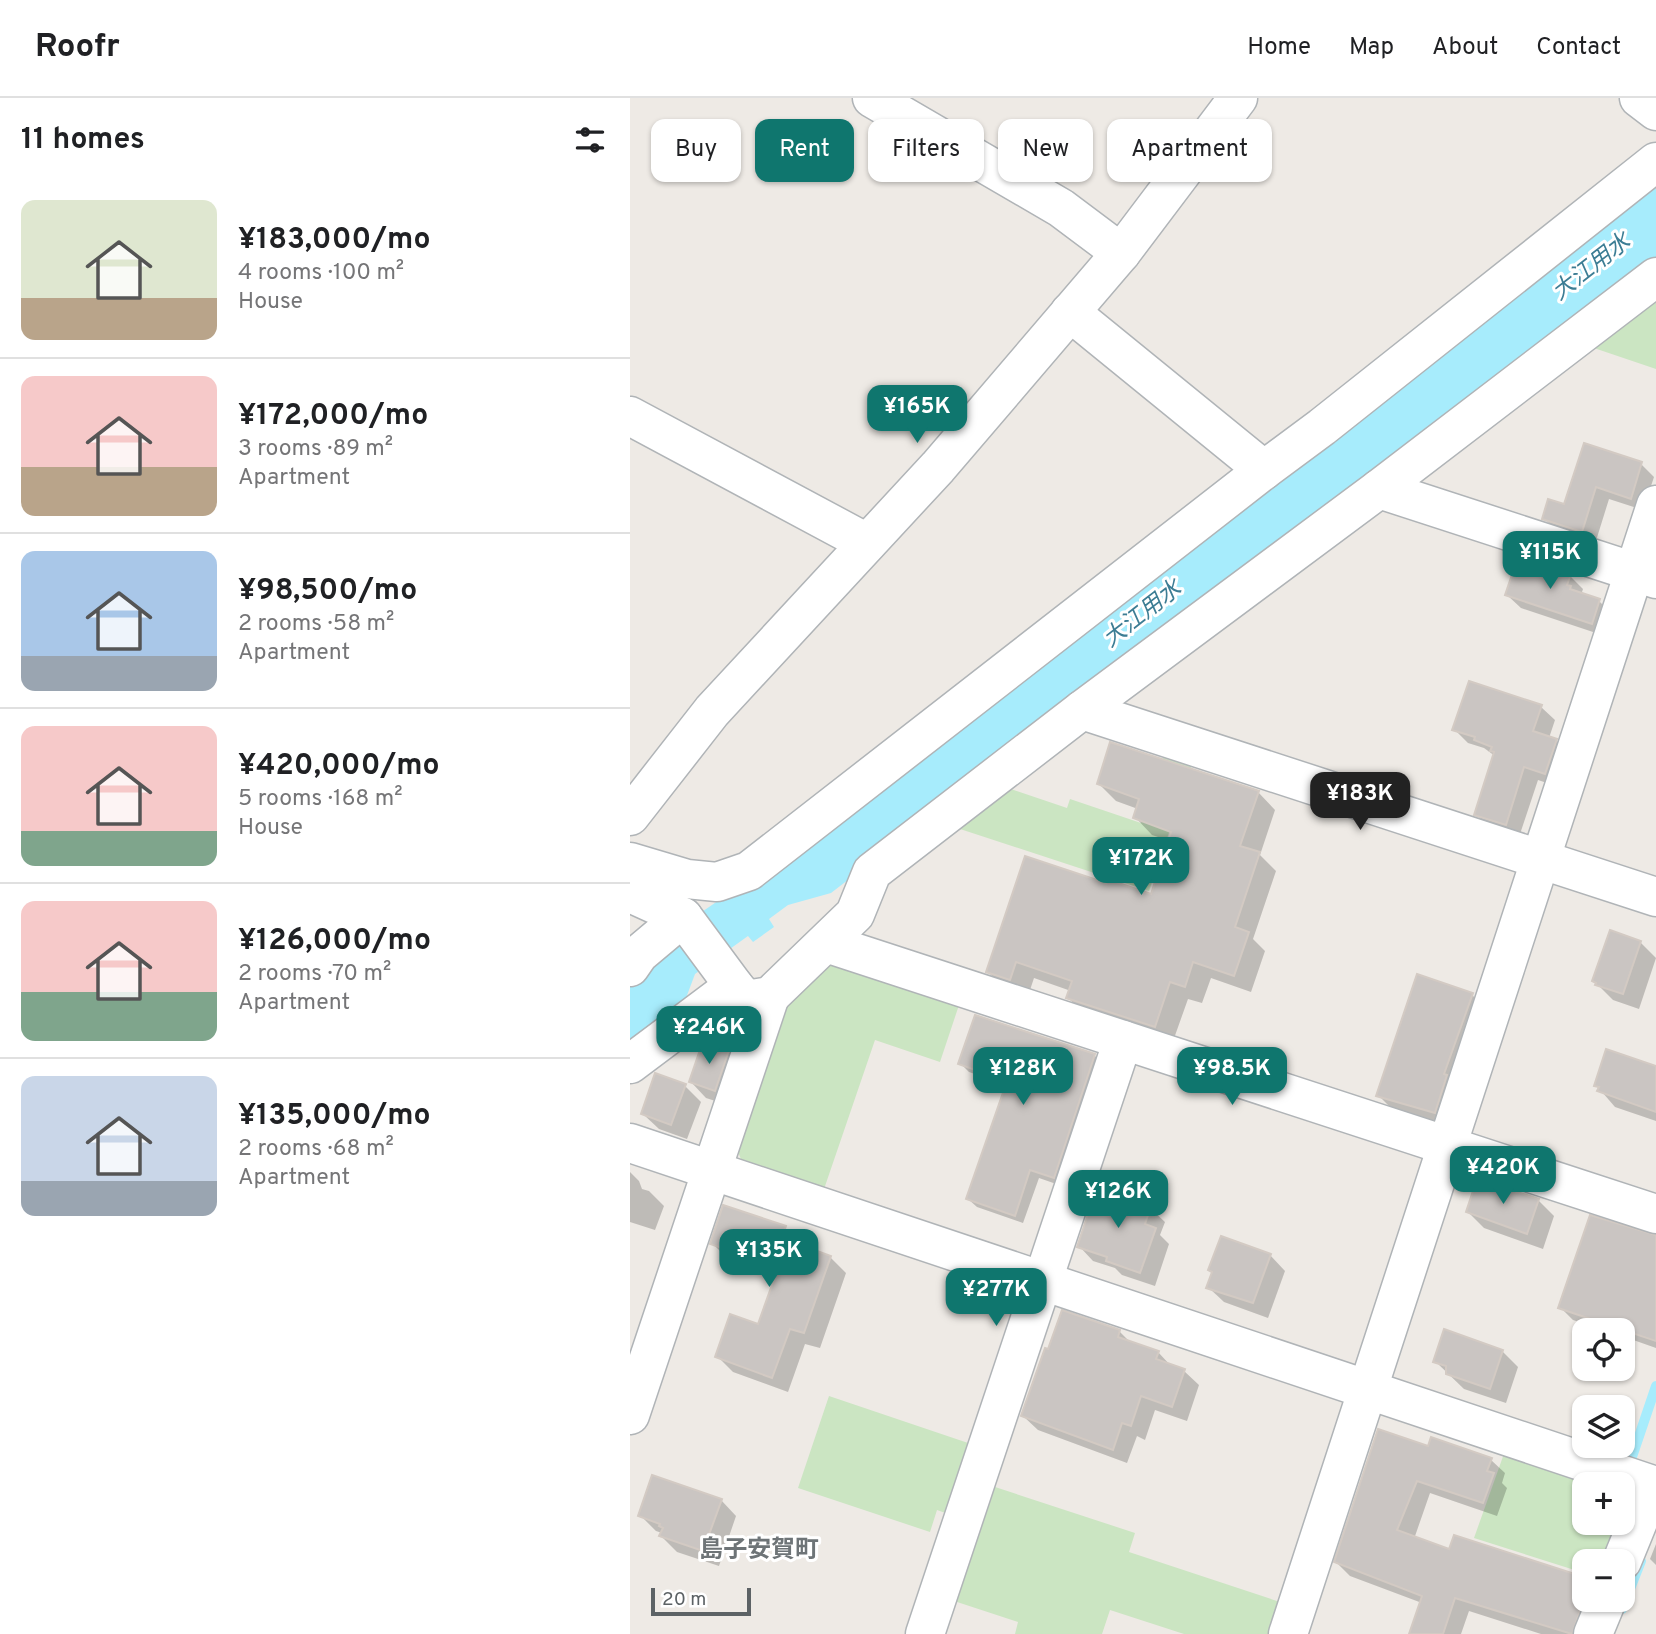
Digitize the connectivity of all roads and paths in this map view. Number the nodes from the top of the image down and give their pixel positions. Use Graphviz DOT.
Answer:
graph roads {
  1 [pos="872,98"];
  2 [pos="1238,98"];
  3 [pos="1639,98"];
  4 [pos="1656,111"];
  5 [pos="1656,162"];
  6 [pos="1121,253"];
  7 [pos="1656,277"];
  8 [pos="1070,312"];
  9 [pos="630,416"];
  10 [pos="1264,470"];
  11 [pos="1379,489"];
  12 [pos="1656,505"];
  13 [pos="867,543"];
  14 [pos="1645,576"];
  15 [pos="1082,710"];
  16 [pos="630,816"];
  17 [pos="1540,859"];
  18 [pos="630,862"];
  19 [pos="630,893"];
  20 [pos="1656,897"];
  21 [pos="683,917"];
  22 [pos="826,943"];
  23 [pos="630,967"];
  24 [pos="742,983"];
  25 [pos="1123,1040"];
  26 [pos="630,1064"];
  27 [pos="630,1143"];
  28 [pos="1446,1146"];
  29 [pos="712,1170"];
  30 [pos="1656,1214"];
  31 [pos="1042,1281"];
  32 [pos="1369,1390"];
  33 [pos="630,1415"];
  34 [pos="1654,1486"];
  35 [pos="1627,1549"];
  36 [pos="1602,1612"];
  37 [pos="925,1634"];
  38 [pos="1288,1634"];
  39 [pos="1593,1634"];
  1 -- 6 [label="street"];
  2 -- 6 [label="street"];
  3 -- 4 [label="street"];
  5 -- 10 [label="street"];
  6 -- 8 [label="street"];
  7 -- 11 [label="street"];
  8 -- 10 [label="street"];
  8 -- 13 [label="street"];
  9 -- 13 [label="street"];
  10 -- 18 [label="street"];
  11 -- 14 [label="street"];
  11 -- 15 [label="street"];
  12 -- 14 [label="street"];
  13 -- 16 [label="street"];
  14 -- 17 [label="street"];
  15 -- 17 [label="street"];
  15 -- 22 [label="street"];
  17 -- 20 [label="street"];
  17 -- 28 [label="street"];
  19 -- 21 [label="street"];
  21 -- 23 [label="street"];
  21 -- 24 [label="street"];
  22 -- 24 [label="street"];
  22 -- 25 [label="street"];
  24 -- 26 [label="street"];
  24 -- 29 [label="street"];
  25 -- 28 [label="street"];
  25 -- 31 [label="street"];
  27 -- 29 [label="street"];
  28 -- 30 [label="street"];
  28 -- 32 [label="street"];
  29 -- 31 [label="street"];
  29 -- 33 [label="street"];
  31 -- 32 [label="street"];
  31 -- 37 [label="street"];
  32 -- 34 [label="street"];
  32 -- 38 [label="street"];
  34 -- 35 [label="street"];
  36 -- 39 [label="street"];
}
